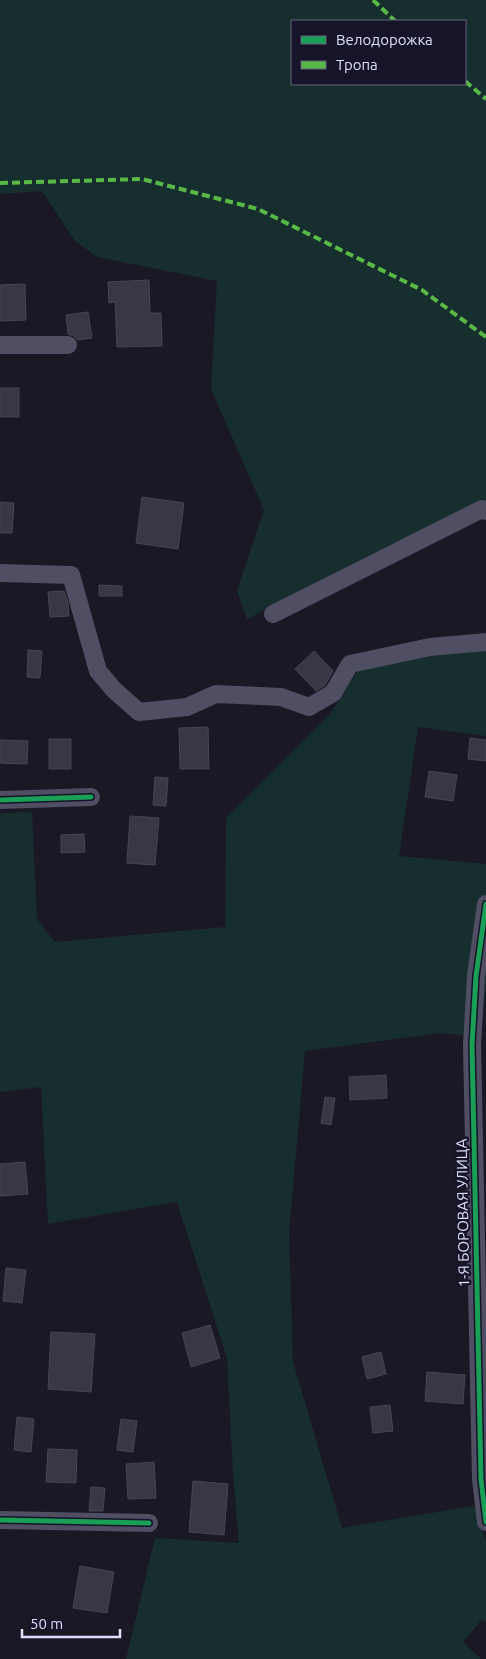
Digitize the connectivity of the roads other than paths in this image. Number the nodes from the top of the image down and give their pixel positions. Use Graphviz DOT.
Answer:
graph roads {
  1 [pos="0,345"];
  2 [pos="68,345"];
  3 [pos="486,512"];
  4 [pos="0,573"];
  5 [pos="273,614"];
  6 [pos="486,642"];
  7 [pos="92,797"];
  8 [pos="0,800"];
  9 [pos="486,904"];
  10 [pos="0,1520"];
  11 [pos="486,1522"];
  12 [pos="149,1523"];
  1 -- 2 [label="street"];
  3 -- 5 [label="street"];
  4 -- 6 [label="street"];
  7 -- 8 [label="street"];
  9 -- 11 [label="street, 1-Я БОРОВАЯ УЛИЦА"];
  10 -- 12 [label="street"];
}
